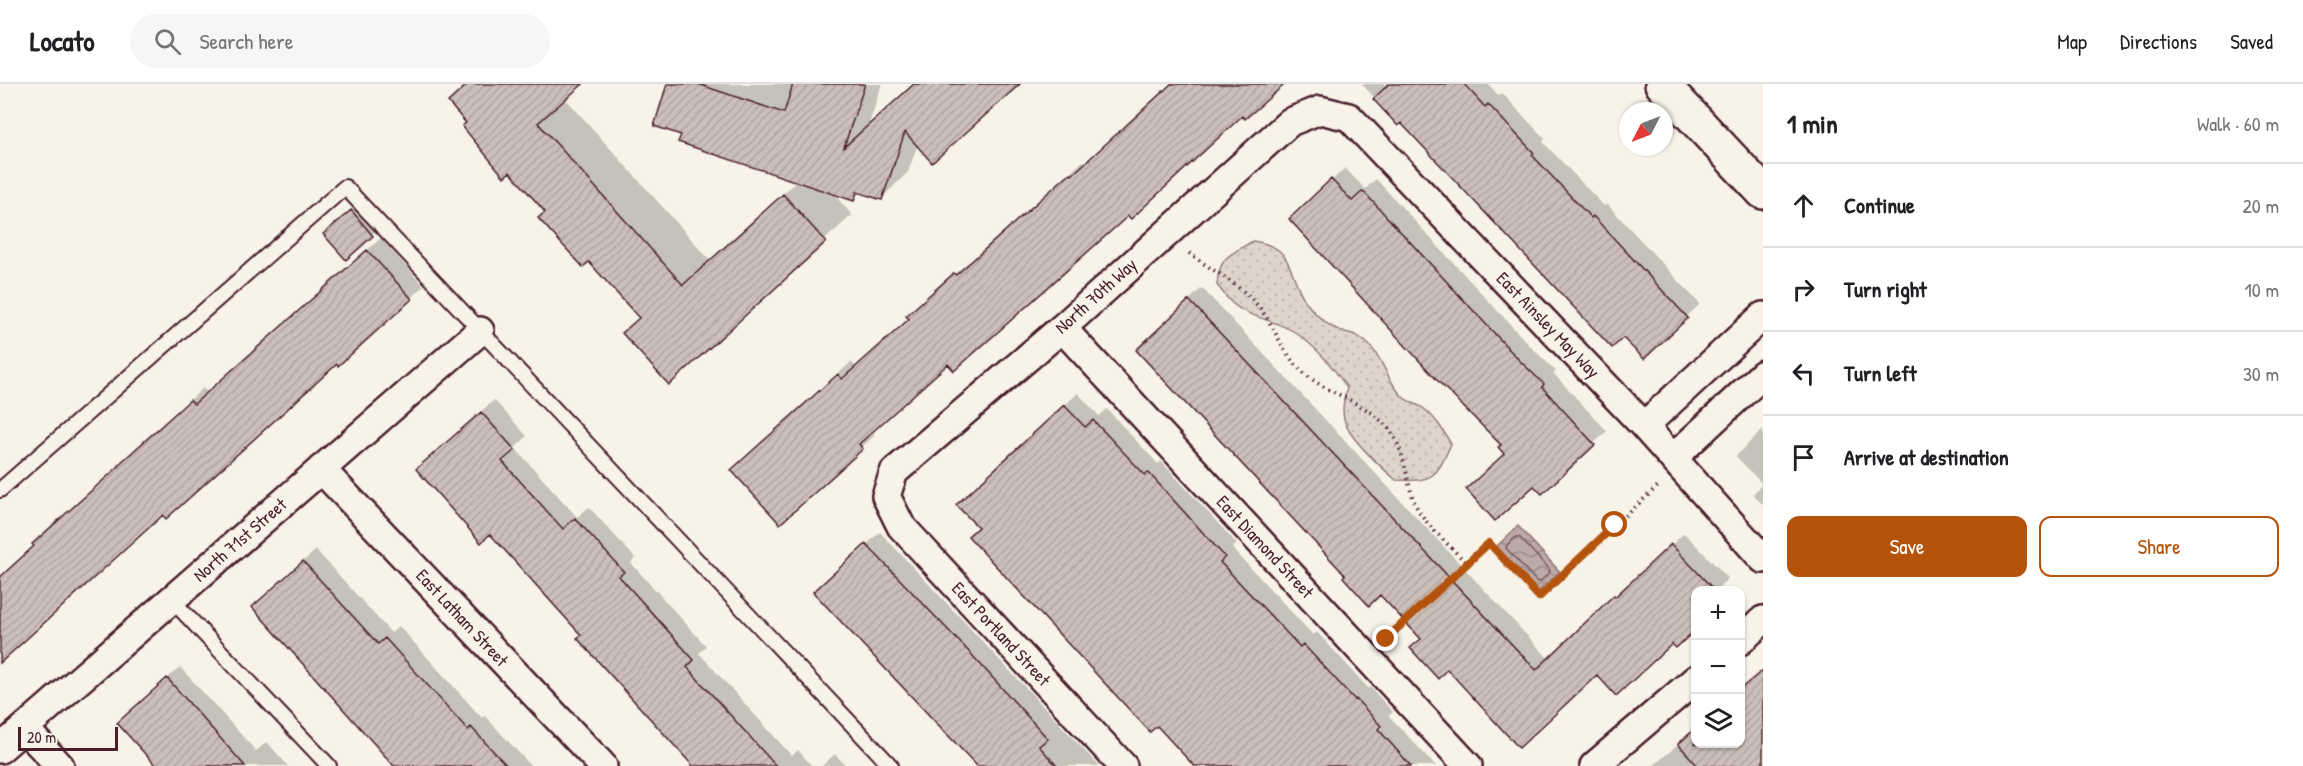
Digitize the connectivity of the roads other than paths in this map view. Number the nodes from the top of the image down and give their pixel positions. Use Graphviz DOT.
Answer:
graph roads {
  1 [pos="1662,84"];
  2 [pos="1320,110"];
  3 [pos="1763,192"];
  4 [pos="1763,316"];
  5 [pos="1062,328"];
  6 [pos="480,331"];
  7 [pos="1706,369"];
  8 [pos="1763,374"];
  9 [pos="1737,400"];
  10 [pos="1644,426"];
  11 [pos="1673,458"];
  12 [pos="321,469"];
  13 [pos="0,490"];
  14 [pos="886,496"];
  15 [pos="1763,559"];
  16 [pos="171,599"];
  17 [pos="1763,620"];
  18 [pos="1741,640"];
  19 [pos="1691,682"];
  20 [pos="24,728"];
  21 [pos="0,749"];
  22 [pos="60,766"];
  23 [pos="329,766"];
  24 [pos="603,766"];
  25 [pos="891,766"];
  26 [pos="1123,766"];
  27 [pos="1468,766"];
  28 [pos="1594,766"];
  1 -- 3 [label="street"];
  2 -- 5 [label="street, North 70th Way"];
  2 -- 10 [label="street, East Ainsley May Way"];
  4 -- 7 [label="street"];
  5 -- 14 [label="street, North 70th Way"];
  5 -- 27 [label="street, East Diamond Street"];
  6 -- 12 [label="street, North 71st Street"];
  6 -- 13 [label="lane"];
  6 -- 25 [label="lane"];
  7 -- 9 [label="street"];
  7 -- 10 [label="street"];
  8 -- 9 [label="street"];
  9 -- 11 [label="street"];
  10 -- 11 [label="street, East Ainsley May Way"];
  11 -- 15 [label="street, East Ainsley May Way"];
  12 -- 16 [label="street, North 71st Street"];
  12 -- 24 [label="street, East Latham Street"];
  14 -- 26 [label="street, East Portland Street"];
  16 -- 20 [label="street, North 71st Street"];
  16 -- 23 [label="lane"];
  17 -- 18 [label="street"];
  19 -- 28 [label="street"];
  20 -- 21 [label="street, North 71st Street"];
  20 -- 22 [label="street"];
}
